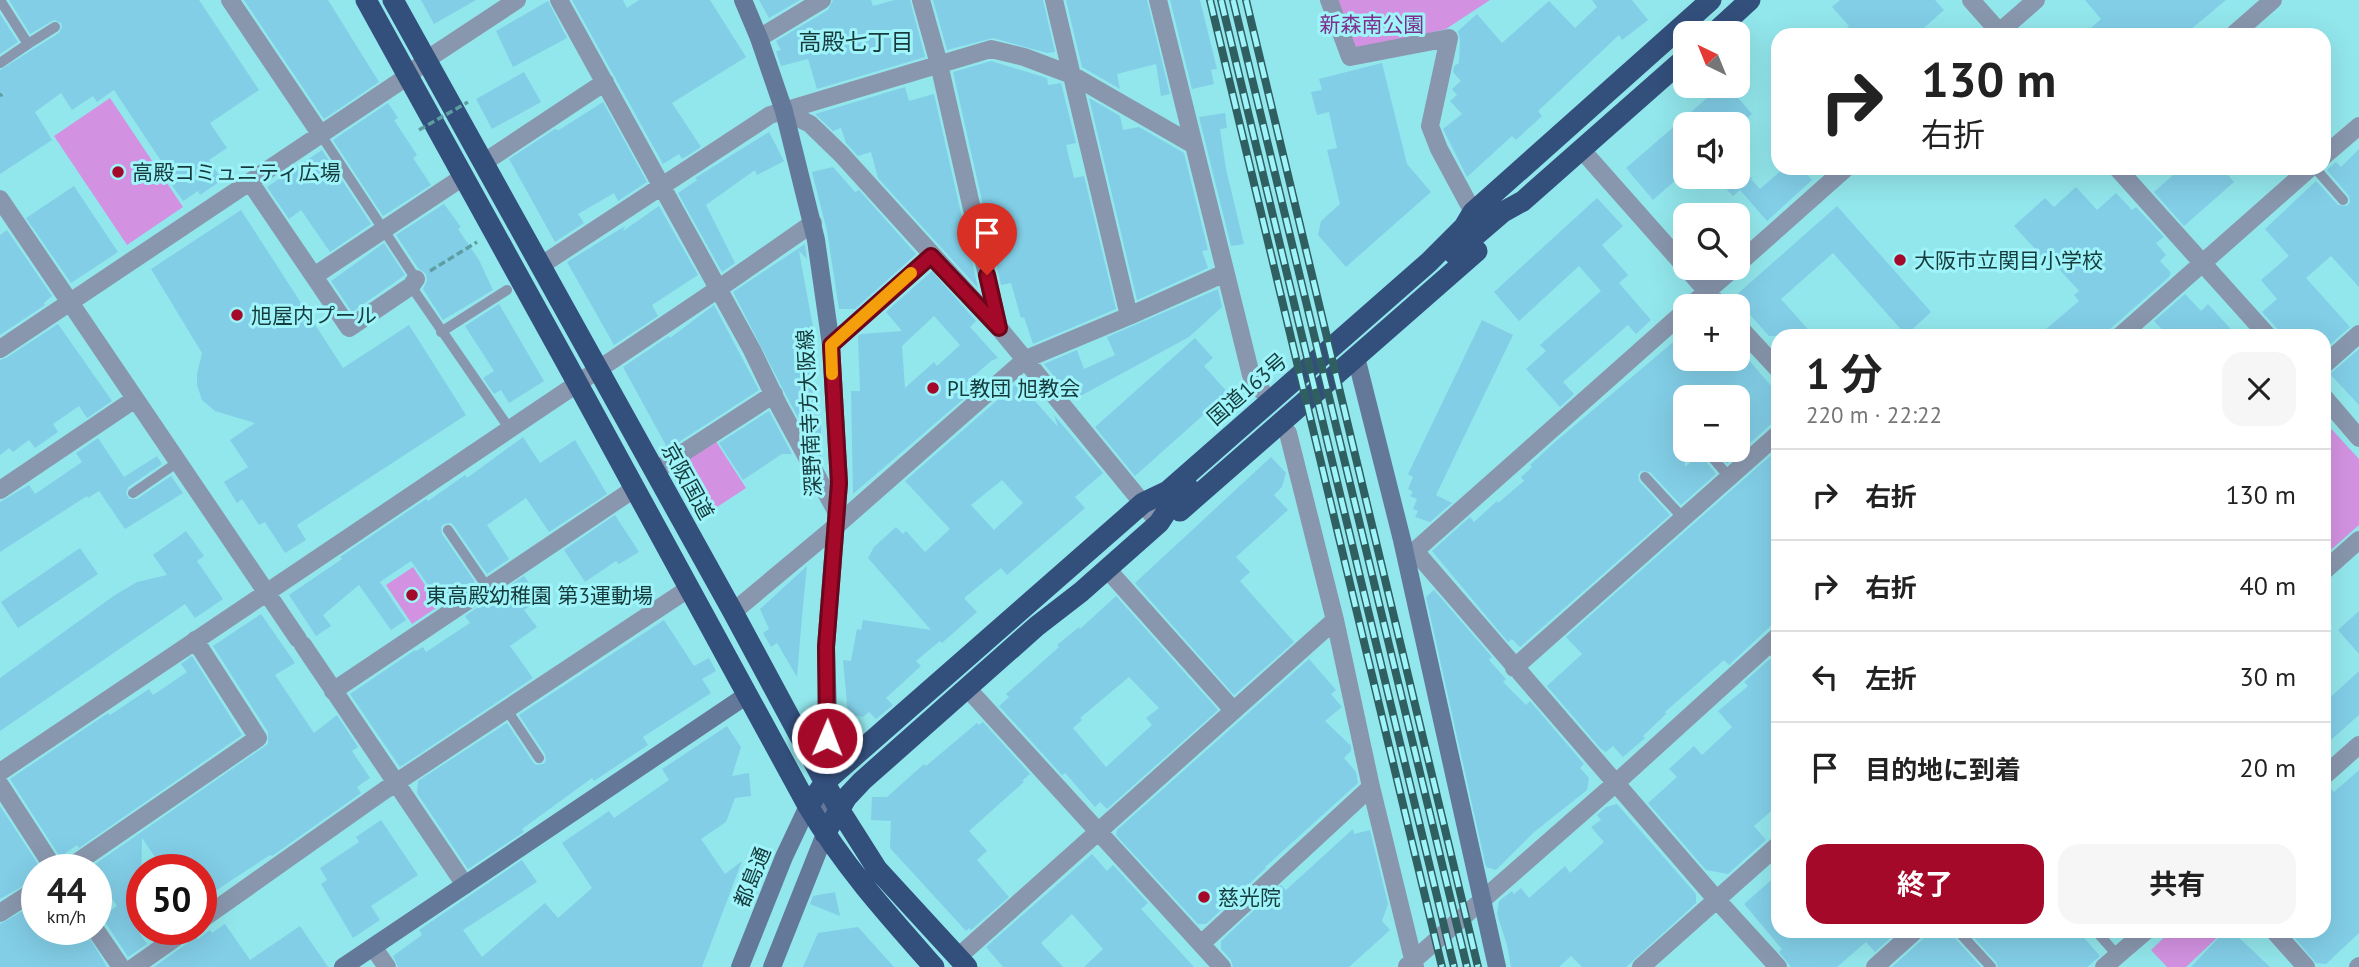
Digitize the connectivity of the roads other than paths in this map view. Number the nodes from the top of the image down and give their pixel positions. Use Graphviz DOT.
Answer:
graph roads {
  1 [pos="0,0"];
  2 [pos="230,0"];
  3 [pos="366,0"];
  4 [pos="393,0"];
  5 [pos="517,0"];
  6 [pos="559,0"];
  7 [pos="743,0"];
  8 [pos="822,0"];
  9 [pos="921,0"];
  10 [pos="1054,0"];
  11 [pos="1158,0"];
  12 [pos="1329,0"];
  13 [pos="1710,0"];
  14 [pos="1749,0"];
  15 [pos="1971,0"];
  16 [pos="2036,0"];
  17 [pos="2273,0"];
  18 [pos="1718,21"];
  19 [pos="1726,21"];
  20 [pos="55,27"];
  21 [pos="1994,28"];
  22 [pos="2006,28"];
  23 [pos="2241,28"];
  24 [pos="759,38"];
  25 [pos="28,44"];
  26 [pos="426,60"];
  27 [pos="0,63"];
  28 [pos="939,64"];
  29 [pos="1673,68"];
  30 [pos="1072,75"];
  31 [pos="408,76"];
  32 [pos="605,82"];
  33 [pos="784,111"];
  34 [pos="2359,126"];
  35 [pos="321,135"];
  36 [pos="1192,144"];
  37 [pos="1581,149"];
  38 [pos="2331,150"];
  39 [pos="484,163"];
  40 [pos="1838,175"];
  41 [pos="2123,175"];
  42 [pos="2304,175"];
  43 [pos="2319,175"];
  44 [pos="463,177"];
  45 [pos="250,182"];
  46 [pos="661,186"];
  47 [pos="1523,201"];
  48 [pos="2343,201"];
  49 [pos="2,205"];
  50 [pos="1473,212"];
  51 [pos="813,223"];
  52 [pos="384,231"];
  53 [pos="1750,253"];
  54 [pos="931,256"];
  55 [pos="2202,265"];
  56 [pos="540,266"];
  57 [pos="1225,273"];
  58 [pos="314,275"];
  59 [pos="1720,280"];
  60 [pos="414,282"];
  61 [pos="718,289"];
  62 [pos="507,290"];
  63 [pos="1706,292"];
  64 [pos="1704,294"];
  65 [pos="69,302"];
  66 [pos="1129,316"];
  67 [pos="1673,322"];
  68 [pos="999,328"];
  69 [pos="2128,329"];
  70 [pos="2261,329"];
  71 [pos="441,332"];
  72 [pos="2359,334"];
  73 [pos="1750,339"];
  74 [pos="831,345"];
  75 [pos="0,349"];
  76 [pos="1356,357"];
  77 [pos="1026,359"];
  78 [pos="2331,359"];
  79 [pos="1771,361"];
  80 [pos="598,370"];
  81 [pos="578,383"];
  82 [pos="1262,391"];
  83 [pos="774,394"];
  84 [pos="135,399"];
  85 [pos="2331,405"];
  86 [pos="1279,425"];
  87 [pos="509,428"];
  88 [pos="2359,438"];
  89 [pos="1771,440"];
  90 [pos="1716,462"];
  91 [pos="178,463"];
  92 [pos="655,471"];
  93 [pos="1645,477"];
  94 [pos="1729,477"];
  95 [pos="634,489"];
  96 [pos="0,490"];
  97 [pos="133,493"];
  98 [pos="1143,503"];
  99 [pos="1683,518"];
  100 [pos="836,519"];
  101 [pos="1159,523"];
  102 [pos="448,530"];
  103 [pos="2359,540"];
  104 [pos="1410,555"];
  105 [pos="2331,565"];
  106 [pos="1107,569"];
  107 [pos="487,587"];
  108 [pos="688,589"];
  109 [pos="267,591"];
  110 [pos="733,612"];
  111 [pos="1335,620"];
  112 [pos="195,640"];
  113 [pos="1771,649"];
  114 [pos="1514,668"];
  115 [pos="967,688"];
  116 [pos="333,691"];
  117 [pos="747,695"];
  118 [pos="507,710"];
  119 [pos="1233,710"];
  120 [pos="2359,745"];
  121 [pos="539,758"];
  122 [pos="2331,770"];
  123 [pos="0,772"];
  124 [pos="826,781"];
  125 [pos="1617,782"];
  126 [pos="396,783"];
  127 [pos="0,785"];
  128 [pos="1371,787"];
  129 [pos="808,806"];
  130 [pos="839,809"];
  131 [pos="1096,831"];
  132 [pos="825,834"];
  133 [pos="1771,851"];
  134 [pos="45,854"];
  135 [pos="89,854"];
  136 [pos="465,885"];
  137 [pos="21,899"];
  138 [pos="1716,899"];
  139 [pos="1481,901"];
  140 [pos="217,909"];
  141 [pos="0,913"];
  142 [pos="1907,938"];
  143 [pos="1964,938"];
  144 [pos="2099,938"];
  145 [pos="2138,938"];
  146 [pos="2280,938"];
  147 [pos="1200,944"];
  148 [pos="105,945"];
  149 [pos="165,945"];
  150 [pos="373,947"];
  151 [pos="2110,961"];
  152 [pos="962,962"];
  153 [pos="1412,965"];
  154 [pos="121,967"];
  155 [pos="134,967"];
  156 [pos="343,967"];
  157 [pos="387,967"];
  158 [pos="740,967"];
  159 [pos="772,967"];
  160 [pos="934,967"];
  161 [pos="1222,967"];
  162 [pos="1497,967"];
  163 [pos="1641,967"];
  164 [pos="1778,967"];
  165 [pos="1875,967"];
  166 [pos="1991,967"];
  167 [pos="2306,967"];
  1 -- 25 [label="lane"];
  2 -- 35 [label="street"];
  3 -- 31 [label="highway"];
  4 -- 26 [label="highway, 京阪国道"];
  5 -- 26 [label="street"];
  6 -- 32 [label="street"];
  7 -- 24 [label="street, 深野南寺方大阪線"];
  8 -- 24 [label="street"];
  9 -- 28 [label="street"];
  10 -- 30 [label="street"];
  11 -- 36 [label="street"];
  12 -- 50 [label="street"];
  13 -- 18 [label="street"];
  13 -- 50 [label="highway, 国道163号"];
  14 -- 19 [label="highway"];
  15 -- 21 [label="street"];
  16 -- 22 [label="street"];
  17 -- 23 [label="street"];
  20 -- 25 [label="lane"];
  24 -- 33 [label="street, 深野南寺方大阪線"];
  25 -- 27 [label="lane"];
  26 -- 31 [label="street"];
  26 -- 39 [label="highway, 京阪国道"];
  28 -- 30 [label="street"];
  28 -- 33 [label="street"];
  28 -- 68 [label="street"];
  29 -- 37 [label="highway, 国道163号"];
  30 -- 36 [label="street"];
  30 -- 66 [label="street"];
  31 -- 35 [label="street"];
  31 -- 44 [label="highway"];
  32 -- 39 [label="street"];
  32 -- 46 [label="street"];
  33 -- 46 [label="street"];
  33 -- 51 [label="street, 深野南寺方大阪線"];
  33 -- 54 [label="street"];
  34 -- 38 [label="street"];
  35 -- 45 [label="street"];
  35 -- 52 [label="lane"];
  36 -- 57 [label="street"];
  37 -- 47 [label="highway, 国道163号"];
  37 -- 63 [label="street"];
  39 -- 56 [label="highway, 京阪国道"];
  40 -- 53 [label="street"];
  41 -- 55 [label="street"];
  42 -- 55 [label="street"];
  43 -- 48 [label="lane"];
  44 -- 52 [label="street"];
  44 -- 81 [label="highway"];
  45 -- 58 [label="street"];
  45 -- 65 [label="street"];
  46 -- 56 [label="street"];
  46 -- 61 [label="street"];
  47 -- 76 [label="highway"];
  47 -- 101 [label="highway, 国道163号"];
  49 -- 65 [label="street"];
  50 -- 82 [label="highway"];
  50 -- 98 [label="highway, 国道163号"];
  51 -- 61 [label="street"];
  51 -- 74 [label="street, 深野南寺方大阪線"];
  52 -- 58 [label="street"];
  52 -- 60 [label="lane"];
  54 -- 68 [label="street"];
  54 -- 74 [label="street"];
  55 -- 69 [label="street"];
  55 -- 70 [label="street"];
  56 -- 80 [label="highway, 京阪国道"];
  57 -- 66 [label="street"];
  57 -- 82 [label="street"];
  58 -- 60 [label="street"];
  59 -- 63 [label="street"];
  60 -- 71 [label="lane"];
  61 -- 80 [label="street"];
  61 -- 83 [label="street"];
  62 -- 71 [label="lane"];
  63 -- 64 [label="street"];
  65 -- 75 [label="street"];
  65 -- 84 [label="street"];
  66 -- 77 [label="street"];
  67 -- 104 [label="street"];
  68 -- 77 [label="street"];
  71 -- 87 [label="lane"];
  72 -- 78 [label="street"];
  73 -- 79 [label="street"];
  74 -- 100 [label="street, 深野南寺方大阪線"];
  76 -- 86 [label="highway"];
  76 -- 104 [label="street"];
  77 -- 98 [label="street"];
  77 -- 100 [label="street"];
  80 -- 81 [label="street"];
  80 -- 92 [label="highway, 京阪国道"];
  81 -- 87 [label="street"];
  81 -- 95 [label="highway"];
  82 -- 98 [label="highway"];
  83 -- 92 [label="street"];
  83 -- 100 [label="street"];
  84 -- 91 [label="street"];
  84 -- 96 [label="street"];
  85 -- 88 [label="street"];
  86 -- 101 [label="highway"];
  86 -- 111 [label="street"];
  87 -- 109 [label="street"];
  89 -- 94 [label="street"];
  90 -- 94 [label="lane"];
  91 -- 97 [label="lane"];
  91 -- 109 [label="street"];
  92 -- 110 [label="highway, 京阪国道"];
  93 -- 99 [label="lane"];
  94 -- 99 [label="street"];
  95 -- 107 [label="street"];
  95 -- 108 [label="highway"];
  98 -- 101 [label="street"];
  98 -- 124 [label="highway, 国道163号"];
  99 -- 114 [label="street"];
  100 -- 110 [label="street"];
  100 -- 124 [label="street, 深野南寺方大阪線"];
  101 -- 106 [label="highway, 国道163号"];
  102 -- 107 [label="lane"];
  103 -- 105 [label="street"];
  104 -- 114 [label="street"];
  104 -- 139 [label="street"];
  106 -- 115 [label="highway, 国道163号"];
  106 -- 119 [label="street"];
  107 -- 116 [label="street"];
  108 -- 117 [label="highway"];
  108 -- 118 [label="street"];
  109 -- 112 [label="street"];
  109 -- 116 [label="street"];
  110 -- 124 [label="highway, 京阪国道"];
  111 -- 119 [label="street"];
  111 -- 128 [label="street"];
  112 -- 123 [label="street"];
  112 -- 135 [label="street"];
  113 -- 125 [label="street"];
  114 -- 125 [label="street"];
  115 -- 130 [label="highway, 国道163号"];
  115 -- 131 [label="street"];
  116 -- 126 [label="street"];
  117 -- 129 [label="highway"];
  117 -- 136 [label="street"];
  118 -- 121 [label="lane"];
  118 -- 126 [label="street"];
  119 -- 131 [label="street"];
  120 -- 122 [label="street"];
  124 -- 129 [label="highway, 国道163号"];
  124 -- 130 [label="highway, 京阪国道"];
  124 -- 132 [label="street, 深野南寺方大阪線"];
  125 -- 138 [label="street"];
  125 -- 139 [label="street"];
  126 -- 136 [label="street"];
  126 -- 140 [label="street"];
  127 -- 134 [label="street"];
  128 -- 147 [label="street"];
  128 -- 153 [label="street"];
  129 -- 132 [label="highway"];
  129 -- 158 [label="street, 都島通"];
  130 -- 132 [label="highway, 国道163号"];
  130 -- 152 [label="highway, 京阪国道"];
  131 -- 147 [label="street"];
  131 -- 152 [label="street"];
  132 -- 159 [label="street"];
  132 -- 160 [label="highway"];
  133 -- 138 [label="street"];
  136 -- 150 [label="street"];
  137 -- 141 [label="street"];
  138 -- 163 [label="street"];
  138 -- 164 [label="street"];
  139 -- 153 [label="street"];
  139 -- 162 [label="street"];
  142 -- 165 [label="street"];
  143 -- 166 [label="lane"];
  144 -- 151 [label="lane"];
  145 -- 151 [label="street"];
  146 -- 167 [label="street"];
  147 -- 161 [label="street"];
  148 -- 154 [label="street"];
  149 -- 155 [label="street"];
  150 -- 156 [label="street"];
  150 -- 157 [label="street"];
}
